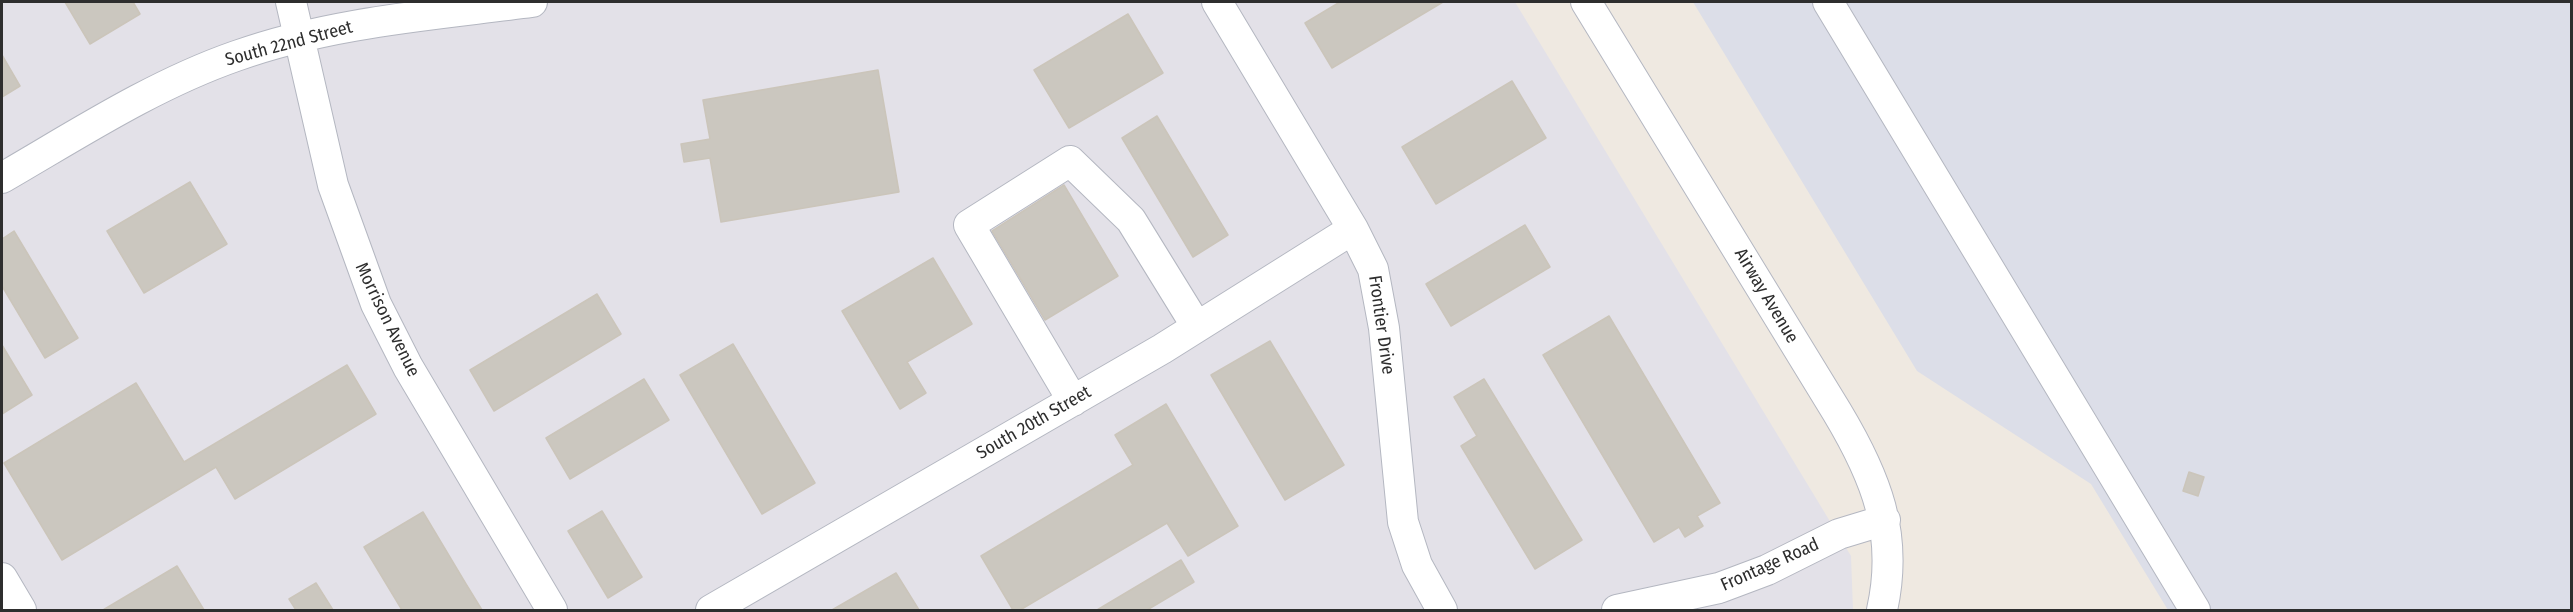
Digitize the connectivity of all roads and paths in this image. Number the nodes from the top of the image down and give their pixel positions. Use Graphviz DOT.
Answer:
graph roads {
  1 [pos="291,2"];
  2 [pos="532,2"];
  3 [pos="1217,2"];
  4 [pos="1586,2"];
  5 [pos="1828,2"];
  6 [pos="299,38"];
  7 [pos="2,178"];
  8 [pos="1353,228"];
  9 [pos="1197,327"];
  10 [pos="1073,401"];
  11 [pos="1885,520"];
  12 [pos="2,578"];
  13 [pos="21,610"];
  14 [pos="552,610"];
  15 [pos="711,610"];
  16 [pos="1442,610"];
  17 [pos="1617,610"];
  18 [pos="1882,610"];
  19 [pos="2195,610"];
  1 -- 6 [label="street, Morrison Avenue"];
  2 -- 6 [label="street, South 22nd Street"];
  3 -- 8 [label="street, Frontier Drive"];
  4 -- 11 [label="street, Airway Avenue"];
  5 -- 19 [label="street"];
  6 -- 7 [label="street, South 22nd Street"];
  6 -- 14 [label="street, Morrison Avenue"];
  8 -- 9 [label="street, South 20th Street"];
  8 -- 16 [label="street, Frontier Drive"];
  9 -- 10 [label="street, South 20th Street"];
  9 -- 10 [label="street"];
  10 -- 15 [label="street, South 20th Street"];
  11 -- 17 [label="street, Frontage Road"];
  11 -- 18 [label="street, Airway Avenue"];
  12 -- 13 [label="street"];
}
